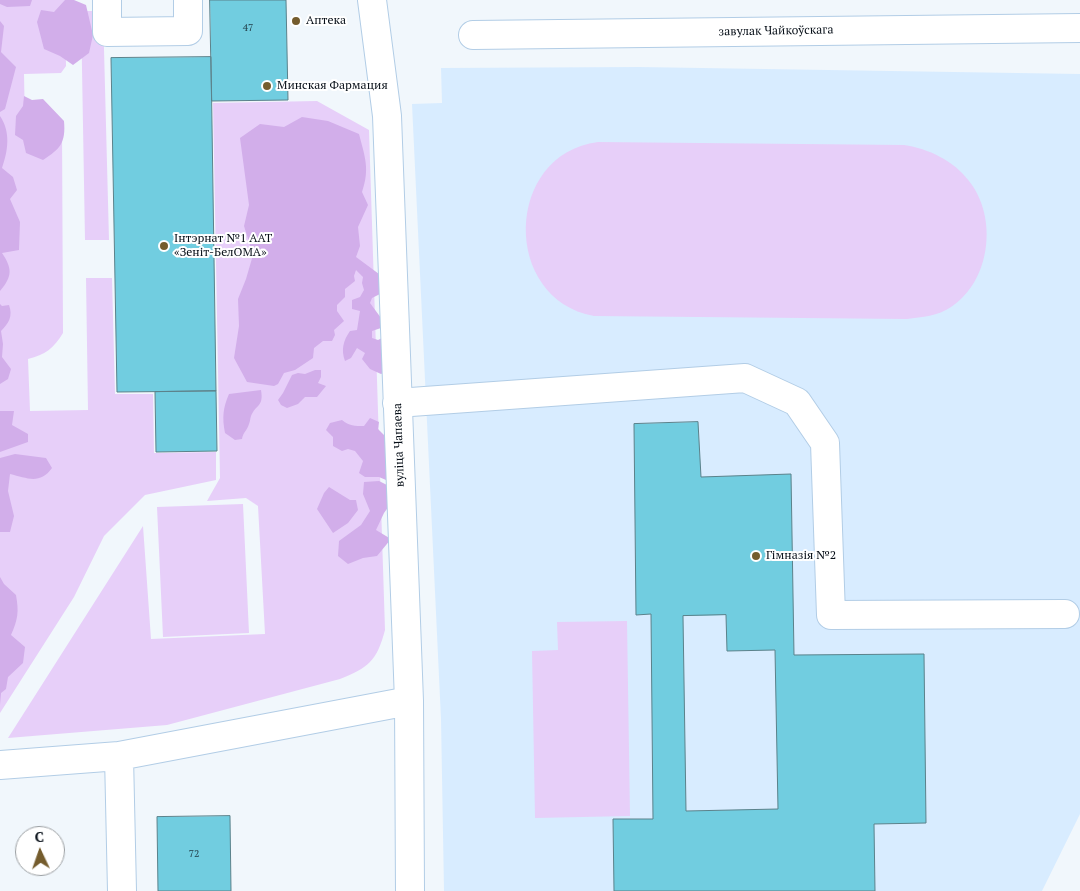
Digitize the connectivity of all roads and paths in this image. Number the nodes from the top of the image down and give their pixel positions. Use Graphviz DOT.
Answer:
graph roads {
  1 [pos="107,0"];
  2 [pos="188,0"];
  3 [pos="372,0"];
  4 [pos="1080,28"];
  5 [pos="473,34"];
  6 [pos="397,403"];
  7 [pos="1065,614"];
  8 [pos="408,701"];
  9 [pos="119,756"];
  10 [pos="0,766"];
  11 [pos="122,891"];
  12 [pos="410,891"];
  1 -- 2 [label="street"];
  3 -- 6 [label="street, вуліца Чапаева"];
  4 -- 5 [label="street, завулак Чайкоўскага"];
  6 -- 7 [label="street"];
  6 -- 8 [label="street, вуліца Чапаева"];
  8 -- 9 [label="street"];
  8 -- 12 [label="street, вуліца Чапаева"];
  9 -- 10 [label="street"];
  9 -- 11 [label="street"];
}
